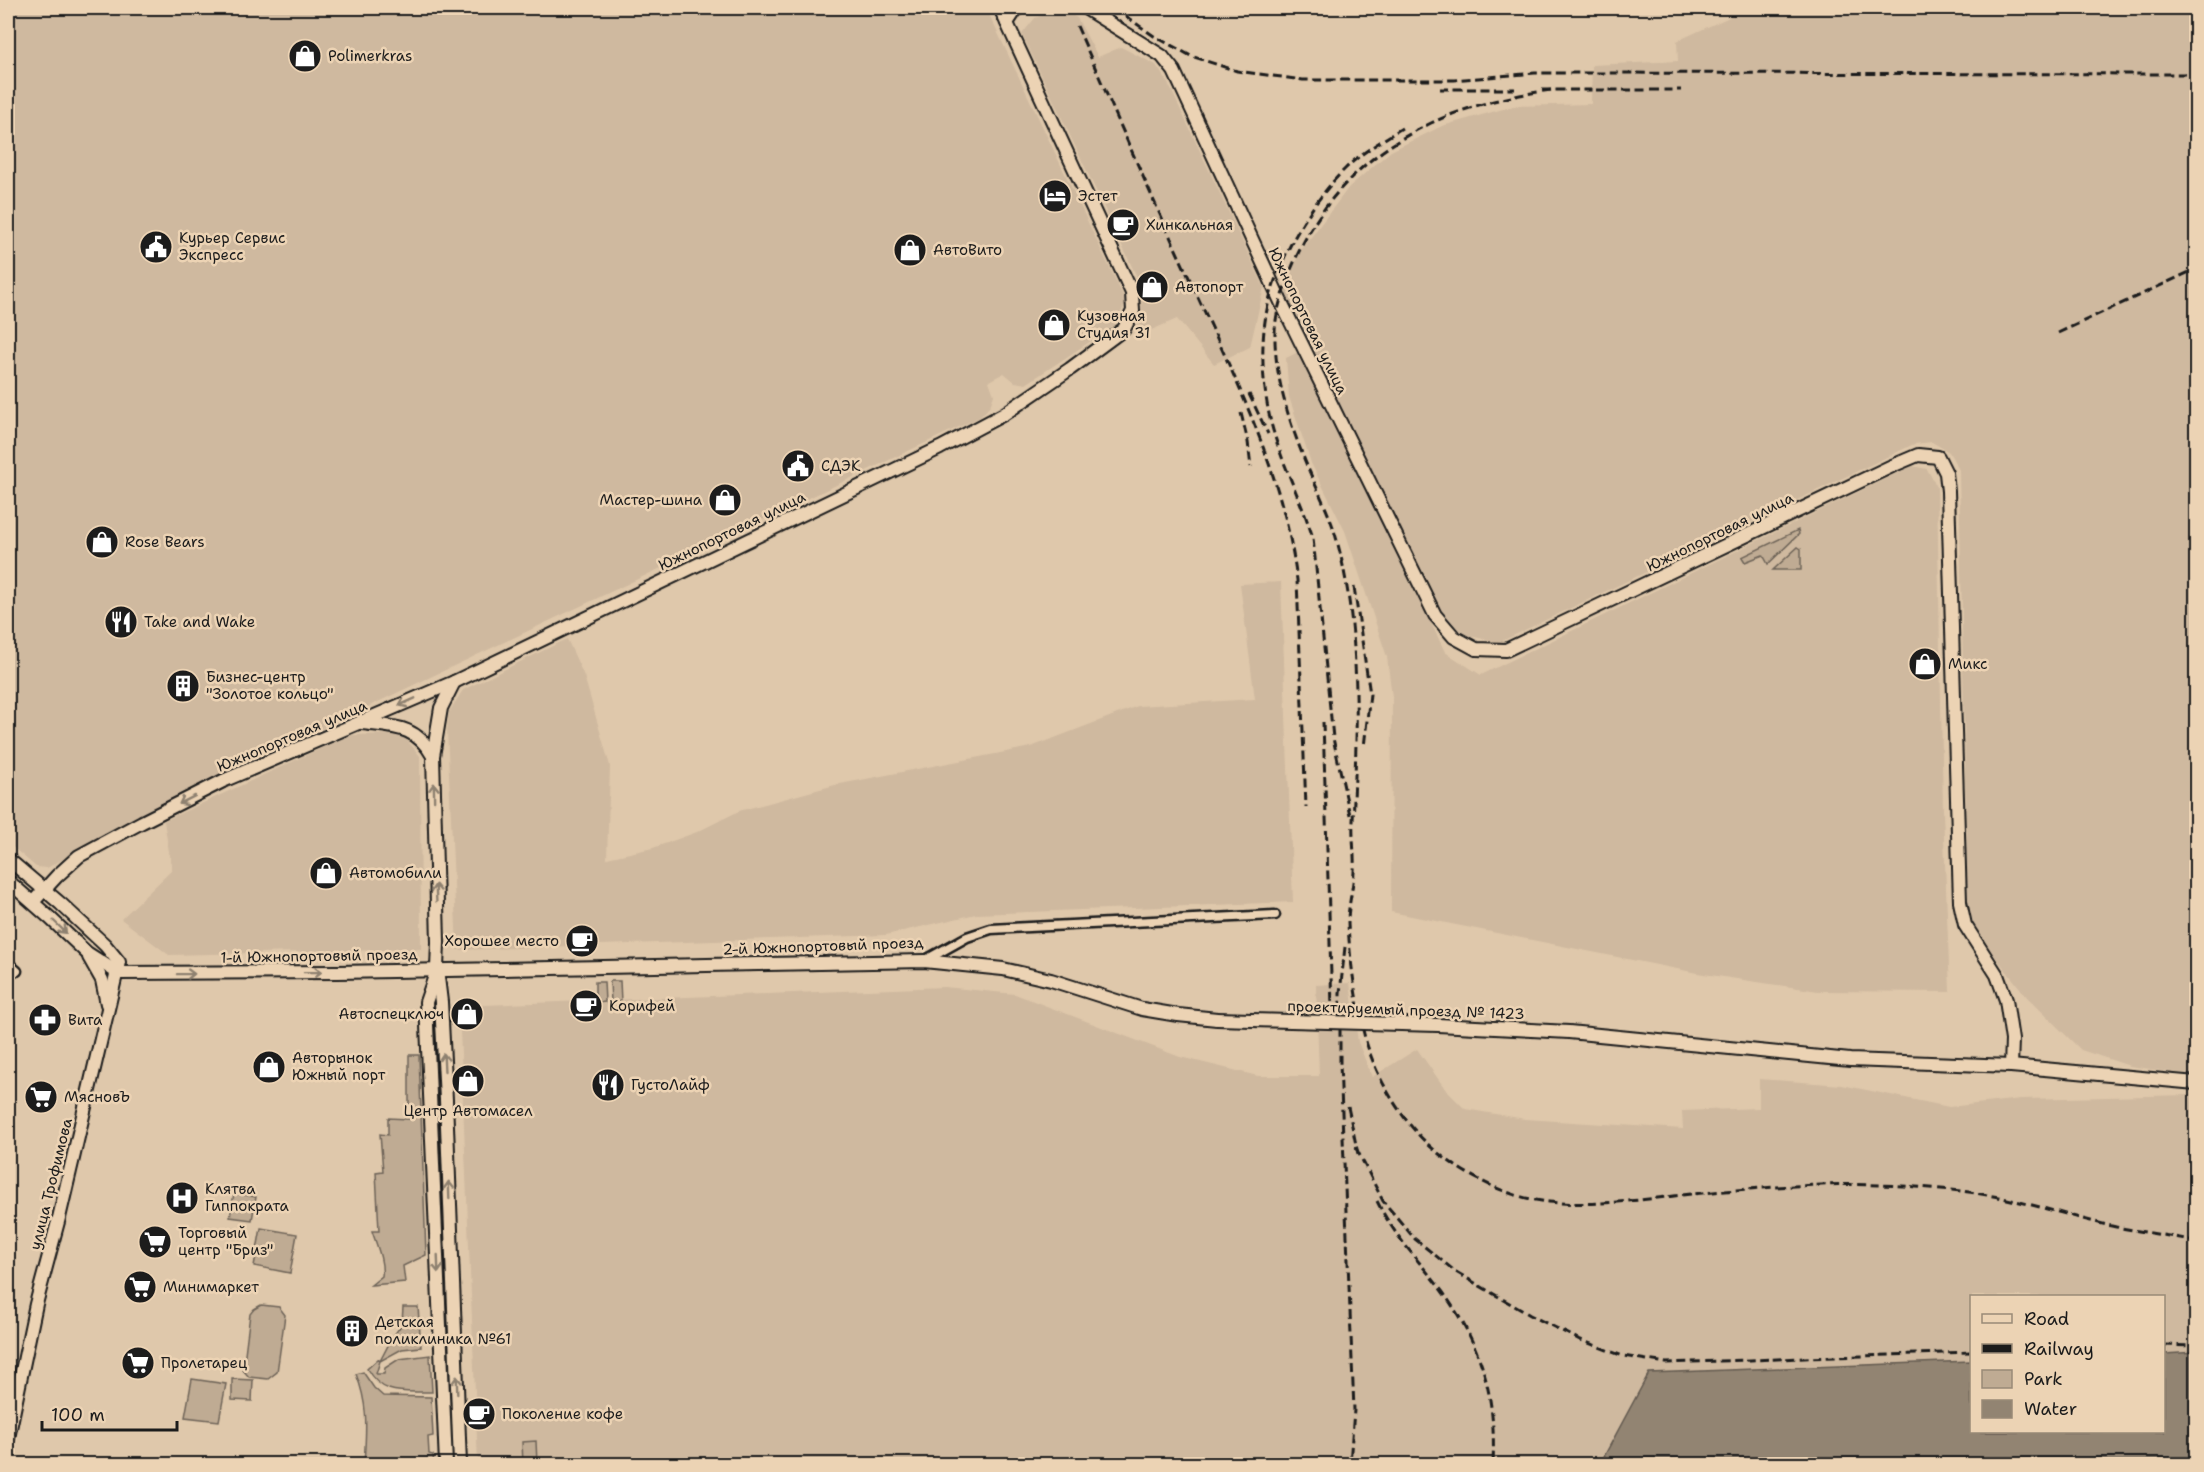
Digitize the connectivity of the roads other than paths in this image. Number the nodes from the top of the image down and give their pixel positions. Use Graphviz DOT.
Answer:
graph roads {
  1 [pos="1000,8"];
  2 [pos="1017,8"];
  3 [pos="1085,8"];
  4 [pos="1007,23"];
  5 [pos="454,682"];
  6 [pos="361,723"];
  7 [pos="433,756"];
  8 [pos="8,859"];
  9 [pos="8,881"];
  10 [pos="44,889"];
  11 [pos="33,902"];
  12 [pos="1275,915"];
  13 [pos="87,953"];
  14 [pos="924,961"];
  15 [pos="8,963"];
  16 [pos="437,969"];
  17 [pos="17,971"];
  18 [pos="118,973"];
  19 [pos="108,1007"];
  20 [pos="442,1024"];
  21 [pos="427,1026"];
  22 [pos="2011,1066"];
  23 [pos="2196,1083"];
  24 [pos="8,1438"];
  25 [pos="446,1464"];
  26 [pos="460,1464"];
  1 -- 4 [label="main road, Южнопортовая улица"];
  2 -- 4 [label="main road"];
  3 -- 22 [label="main road, Южнопортовая улица"];
  4 -- 5 [label="main road, Южнопортовая улица"];
  5 -- 6 [label="main road, Южнопортовая улица, one-way"];
  5 -- 7 [label="main road, 1-й Южнопортовый проезд"];
  6 -- 7 [label="main road"];
  6 -- 10 [label="main road, Южнопортовая улица, one-way"];
  16 -- 7 [label="main road, 1-й Южнопортовый проезд, one-way"];
  8 -- 10 [label="main road"];
  9 -- 11 [label="main road"];
  10 -- 11 [label="main road, Южнопортовая улица"];
  10 -- 18 [label="main road"];
  11 -- 13 [label="main road, one-way"];
  12 -- 14 [label="street, 2-й Южнопортовый проезд"];
  13 -- 18 [label="main road"];
  13 -- 19 [label="main road"];
  14 -- 16 [label="main road, 2-й Южнопортовый проезд"];
  14 -- 22 [label="main road, проектируемый проезд № 1423, bridge"];
  15 -- 17 [label="street"];
  18 -- 16 [label="main road, 1-й Южнопортовый проезд, one-way"];
  16 -- 20 [label="main road"];
  16 -- 21 [label="main road"];
  18 -- 19 [label="main road, улица Трофимова"];
  19 -- 24 [label="main road, улица Трофимова"];
  20 -- 21 [label="main road"];
  26 -- 20 [label="main road, one-way"];
  21 -- 25 [label="main road, one-way"];
  22 -- 23 [label="main road"];
}
